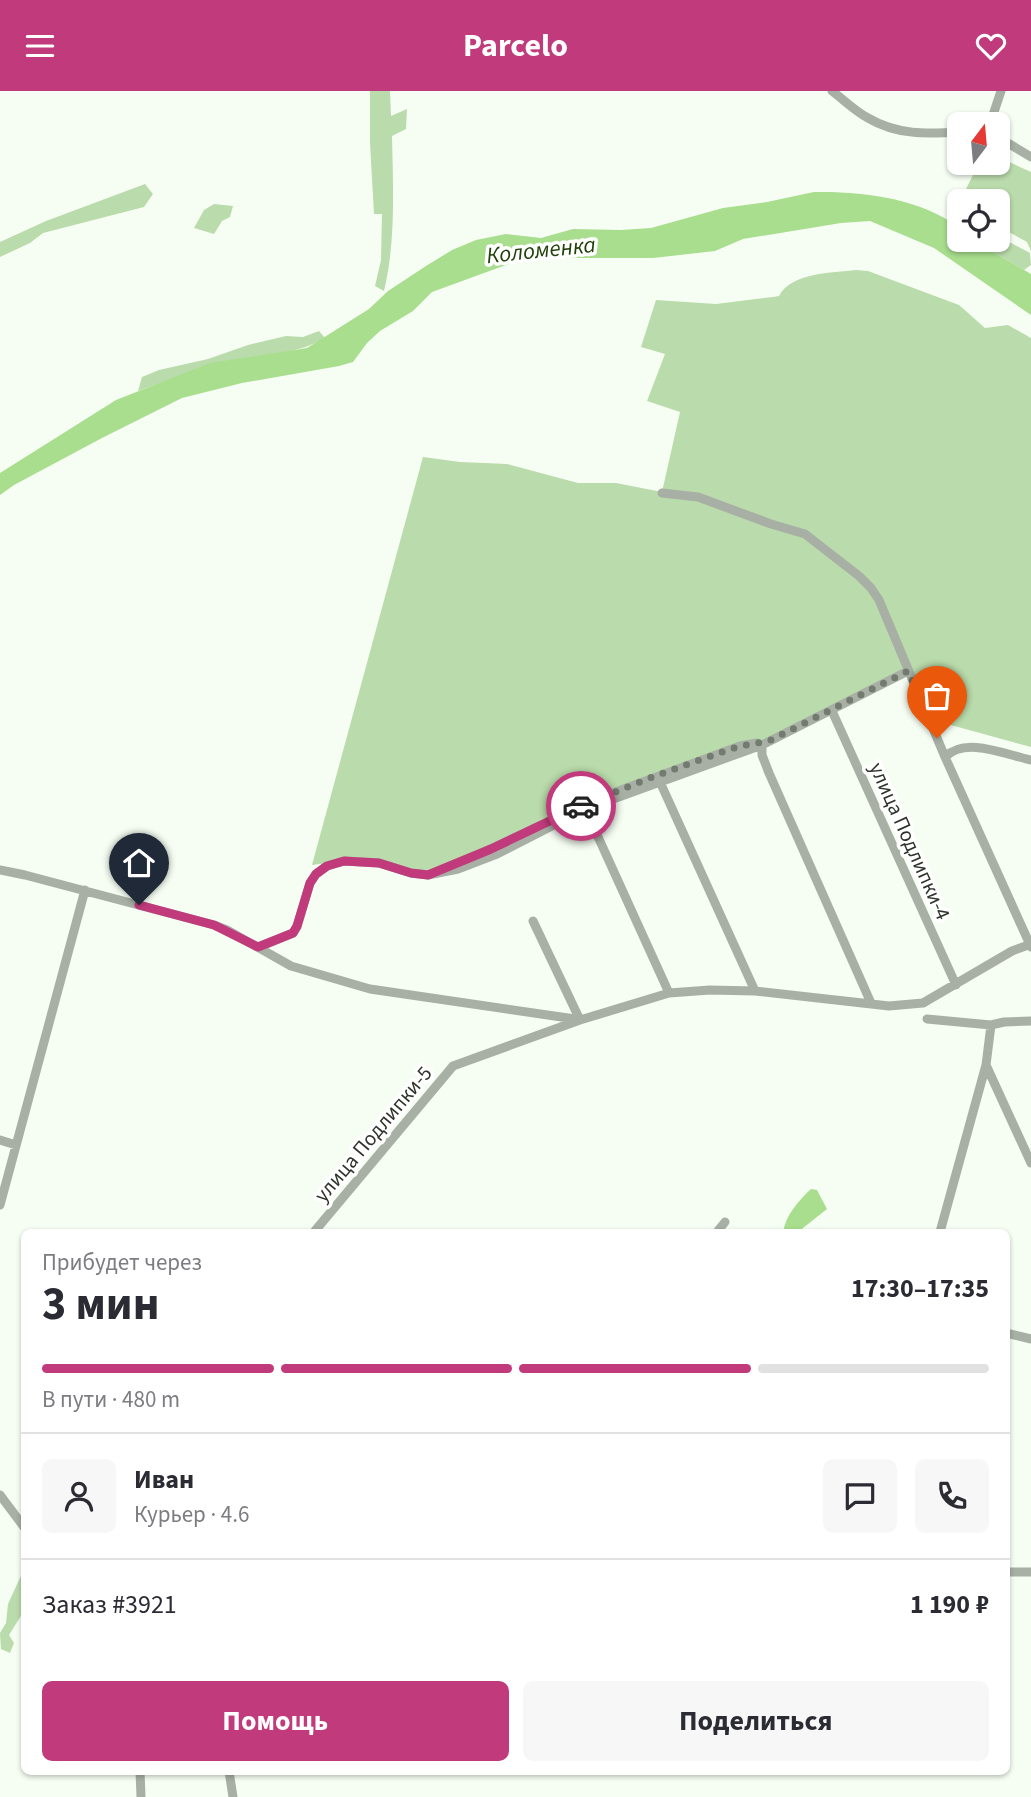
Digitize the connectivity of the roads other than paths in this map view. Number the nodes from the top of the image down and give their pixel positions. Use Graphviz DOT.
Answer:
graph roads {
  1 [pos="832,91"];
  2 [pos="1001,91"];
  3 [pos="994,112"];
  4 [pos="947,133"];
  5 [pos="1010,144"];
  6 [pos="1031,157"];
  7 [pos="663,493"];
  8 [pos="908,671"];
  9 [pos="832,711"];
  10 [pos="766,743"];
  11 [pos="945,757"];
  12 [pos="1031,760"];
  13 [pos="660,782"];
  14 [pos="583,810"];
  15 [pos="0,870"];
  16 [pos="428,875"];
  17 [pos="85,890"];
  18 [pos="533,921"];
  19 [pos="1030,945"];
  20 [pos="258,947"];
  21 [pos="956,985"];
  22 [pos="755,991"];
  23 [pos="669,993"];
  24 [pos="871,1003"];
  25 [pos="927,1019"];
  26 [pos="580,1020"];
  27 [pos="1031,1021"];
  28 [pos="992,1025"];
  29 [pos="986,1065"];
  30 [pos="0,1140"];
  31 [pos="16,1145"];
  32 [pos="1031,1163"];
  33 [pos="0,1206"];
  34 [pos="725,1222"];
  35 [pos="317,1229"];
  36 [pos="719,1229"];
  37 [pos="941,1229"];
  38 [pos="1010,1334"];
  39 [pos="1031,1339"];
  40 [pos="0,1495"];
  41 [pos="21,1523"];
  42 [pos="1010,1572"];
  43 [pos="1031,1572"];
  44 [pos="140,1775"];
  45 [pos="230,1775"];
  46 [pos="141,1797"];
  47 [pos="233,1797"];
  1 -- 4 [label="street"];
  2 -- 3 [label="street"];
  5 -- 6 [label="street"];
  7 -- 8 [label="street"];
  8 -- 9 [label="street"];
  8 -- 11 [label="street"];
  9 -- 10 [label="street"];
  9 -- 21 [label="street, улица Подлипки-4"];
  10 -- 13 [label="street"];
  10 -- 16 [label="street"];
  10 -- 24 [label="street"];
  11 -- 12 [label="street"];
  11 -- 19 [label="street"];
  13 -- 14 [label="street"];
  13 -- 22 [label="street"];
  14 -- 16 [label="street"];
  14 -- 23 [label="street"];
  15 -- 17 [label="street"];
  16 -- 20 [label="street"];
  17 -- 20 [label="street"];
  17 -- 31 [label="street"];
  18 -- 26 [label="street"];
  19 -- 21 [label="street"];
  20 -- 26 [label="street"];
  21 -- 24 [label="street"];
  22 -- 23 [label="street"];
  22 -- 24 [label="street"];
  23 -- 26 [label="street"];
  25 -- 28 [label="street"];
  26 -- 35 [label="street, улица Подлипки-5"];
  27 -- 28 [label="street"];
  28 -- 29 [label="street"];
  29 -- 32 [label="street"];
  29 -- 37 [label="street"];
  30 -- 31 [label="street"];
  31 -- 33 [label="street"];
  34 -- 36 [label="street"];
  38 -- 39 [label="street"];
  40 -- 41 [label="street"];
  42 -- 43 [label="street"];
  44 -- 46 [label="street"];
  45 -- 47 [label="street"];
}
